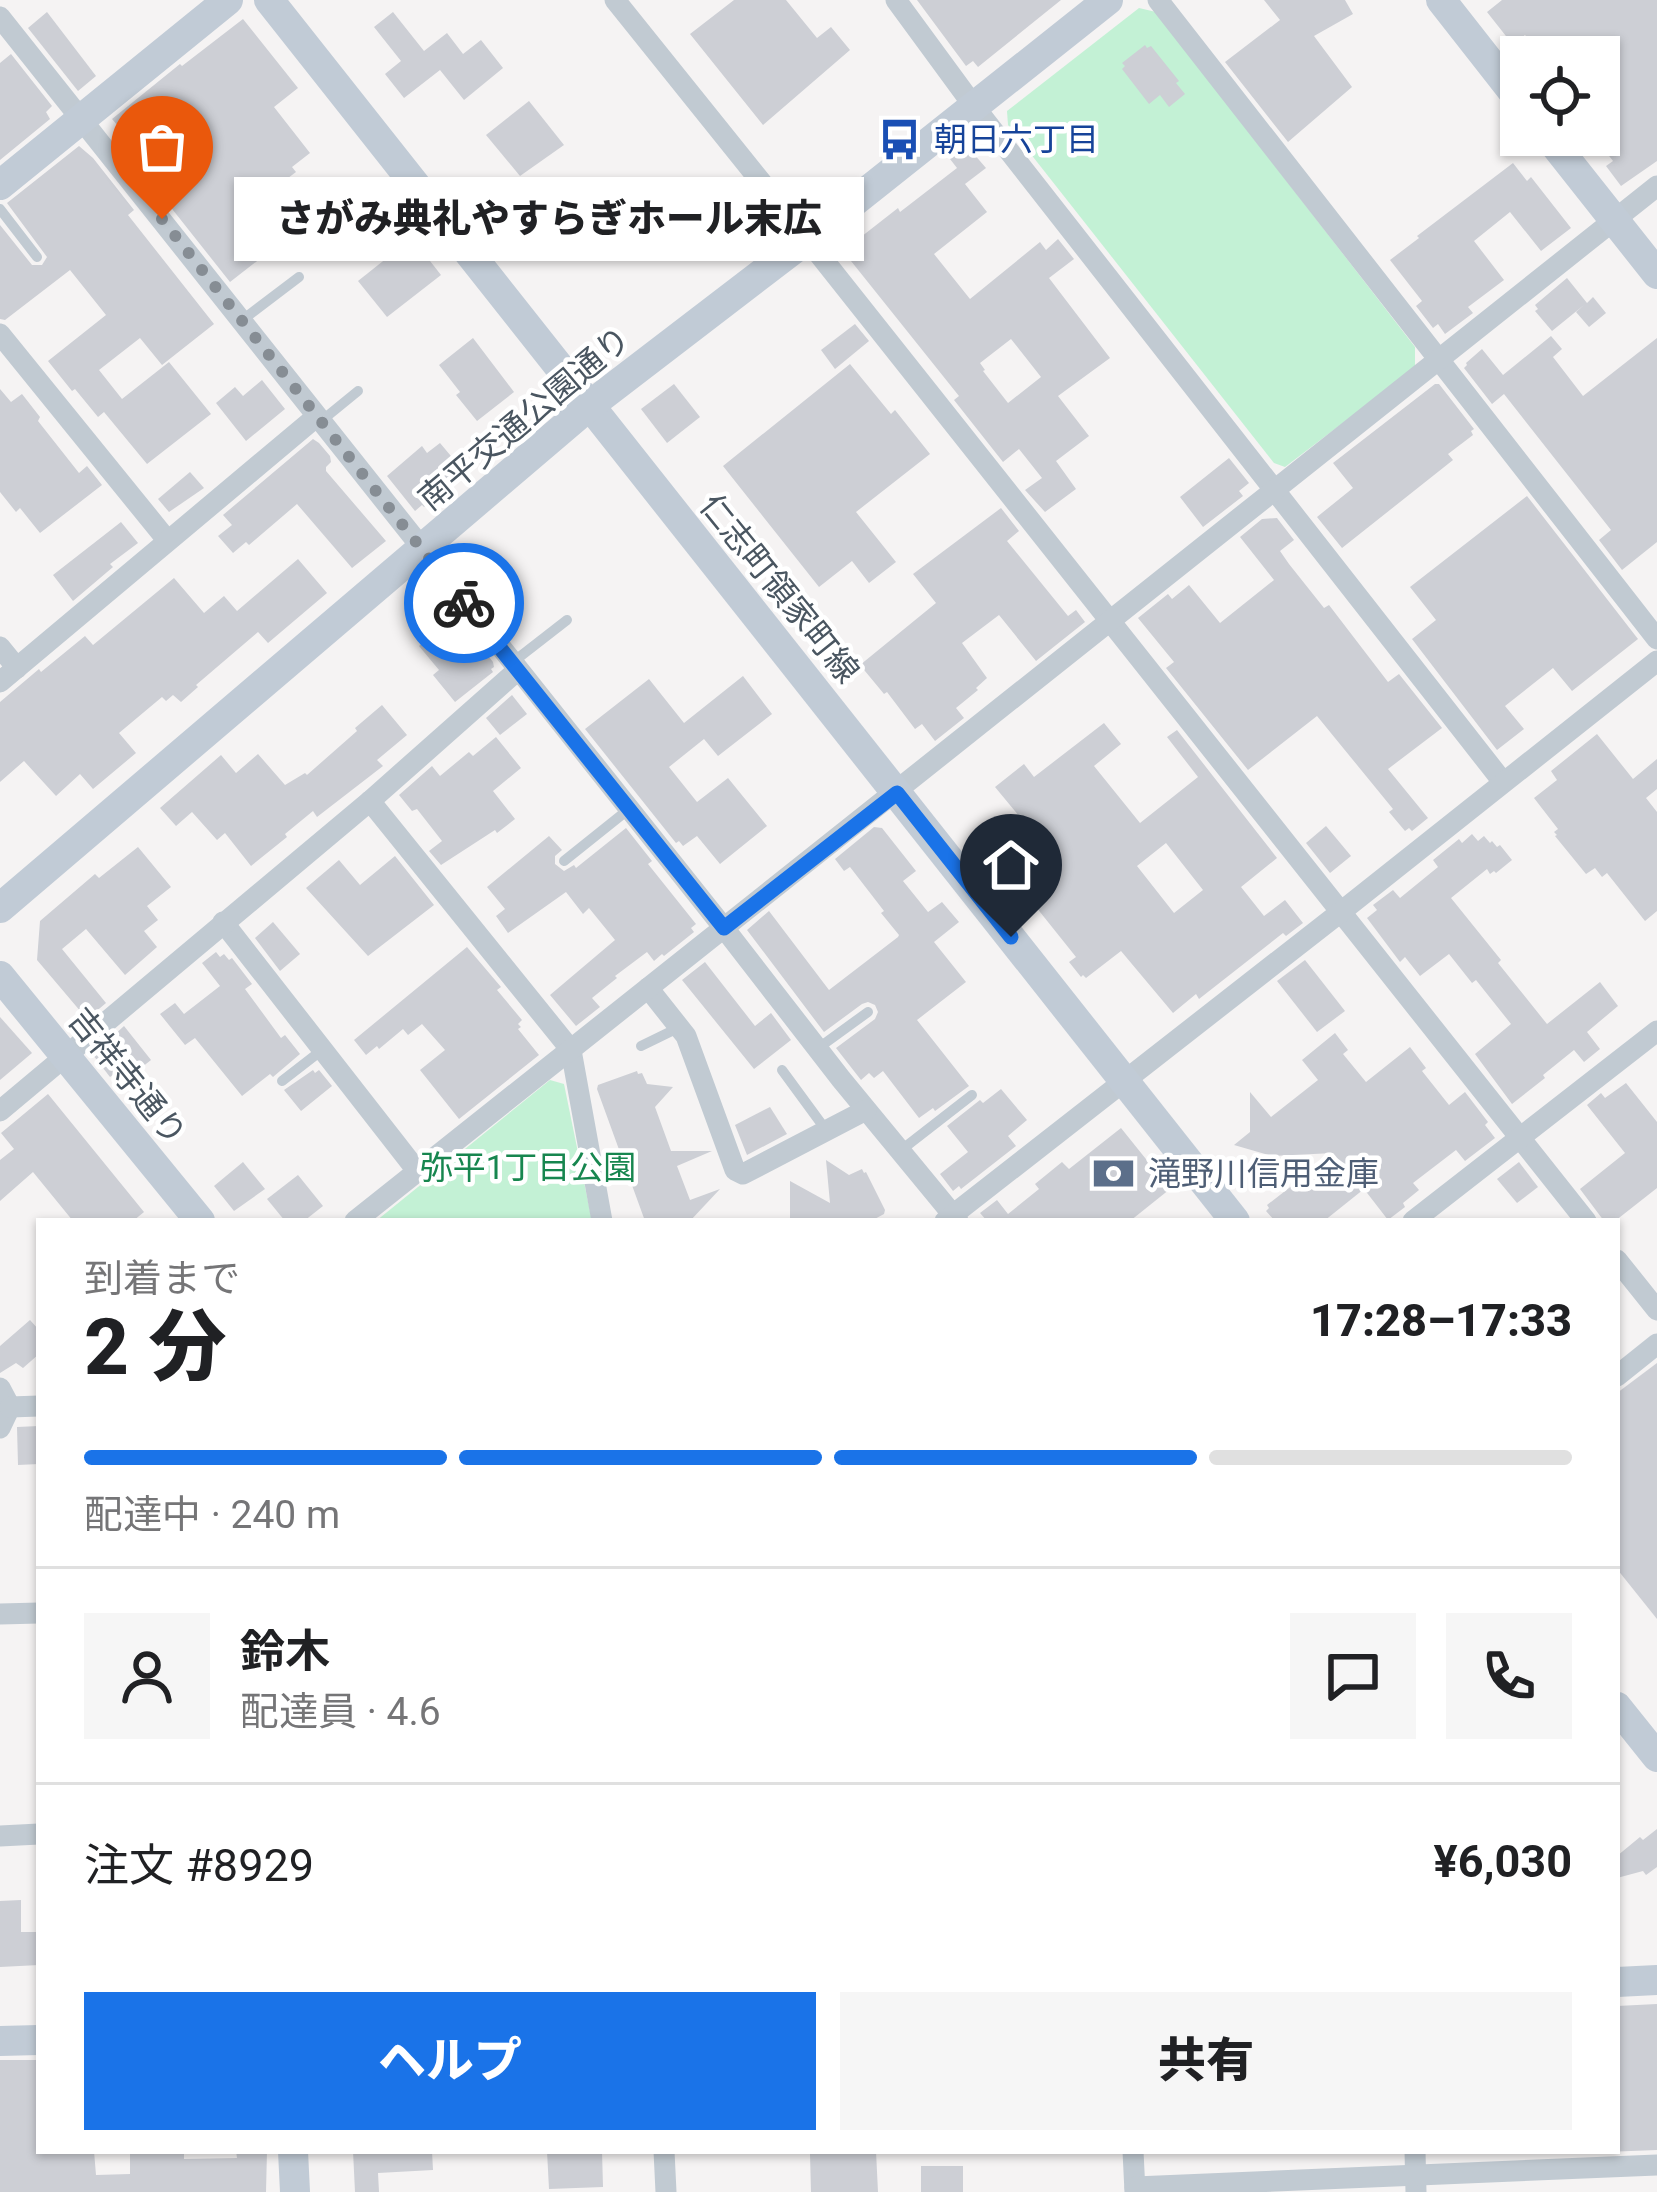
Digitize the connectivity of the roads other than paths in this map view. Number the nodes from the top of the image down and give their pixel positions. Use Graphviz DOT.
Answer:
graph roads {
  1 [pos="228,0"];
  2 [pos="269,0"];
  3 [pos="615,0"];
  4 [pos="896,0"];
  5 [pos="1108,0"];
  6 [pos="1158,0"];
  7 [pos="1441,0"];
  8 [pos="0,17"];
  9 [pos="1500,75"];
  10 [pos="973,106"];
  11 [pos="82,117"];
  12 [pos="1564,156"];
  13 [pos="0,184"];
  14 [pos="1657,186"];
  15 [pos="0,209"];
  16 [pos="1614,220"];
  17 [pos="808,239"];
  18 [pos="37,257"];
  19 [pos="1657,274"];
  20 [pos="299,277"];
  21 [pos="241,321"];
  22 [pos="0,334"];
  23 [pos="1440,360"];
  24 [pos="358,391"];
  25 [pos="589,406"];
  26 [pos="318,419"];
  27 [pos="1275,491"];
  28 [pos="167,540"];
  29 [pos="421,550"];
  30 [pos="567,620"];
  31 [pos="1110,621"];
  32 [pos="1657,639"];
  33 [pos="0,646"];
  34 [pos="1657,661"];
  35 [pos="515,666"];
  36 [pos="8,675"];
  37 [pos="1503,782"];
  38 [pos="897,793"];
  39 [pos="370,801"];
  40 [pos="629,809"];
  41 [pos="564,861"];
  42 [pos="0,908"];
  43 [pos="1342,911"];
  44 [pos="223,922"];
  45 [pos="724,928"];
  46 [pos="0,976"];
  47 [pos="648,988"];
  48 [pos="868,1012"];
  49 [pos="680,1028"];
  50 [pos="1657,1030"];
  51 [pos="641,1046"];
  52 [pos="817,1049"];
  53 [pos="322,1050"];
  54 [pos="571,1050"];
  55 [pos="65,1056"];
  56 [pos="782,1070"];
  57 [pos="282,1081"];
  58 [pos="1125,1082"];
  59 [pos="972,1095"];
  60 [pos="866,1110"];
  61 [pos="0,1111"];
  62 [pos="826,1131"];
  63 [pos="1520,1139"];
  64 [pos="900,1151"];
  65 [pos="418,1172"];
  66 [pos="198,1218"];
  67 [pos="359,1218"];
  68 [pos="601,1218"];
  69 [pos="951,1218"];
  70 [pos="953,1218"];
  71 [pos="1232,1218"];
  72 [pos="1416,1218"];
  73 [pos="1584,1218"];
  74 [pos="1620,1264"];
  75 [pos="1657,1310"];
  76 [pos="1657,1344"];
  77 [pos="1620,1374"];
  78 [pos="5,1398"];
  79 [pos="36,1405"];
  80 [pos="0,1428"];
  81 [pos="36,1613"];
  82 [pos="0,1614"];
  83 [pos="1620,1711"];
  84 [pos="1657,1757"];
  85 [pos="36,1834"];
  86 [pos="0,1836"];
  87 [pos="1657,1980"];
  88 [pos="1620,1982"];
  89 [pos="36,2040"];
  90 [pos="0,2042"];
  91 [pos="293,2154"];
  92 [pos="664,2154"];
  93 [pos="1133,2154"];
  94 [pos="1415,2154"];
  95 [pos="1657,2165"];
  96 [pos="1416,2184"];
  97 [pos="1135,2190"];
  98 [pos="295,2192"];
  99 [pos="666,2192"];
  1 -- 11 [label="street"];
  2 -- 25 [label="street, 仁志町領家町線"];
  3 -- 17 [label="street"];
  4 -- 10 [label="street"];
  5 -- 10 [label="street, 南平交通公園通り"];
  6 -- 23 [label="street"];
  7 -- 9 [label="street"];
  8 -- 11 [label="street"];
  10 -- 17 [label="street, 南平交通公園通り"];
  10 -- 27 [label="street"];
  11 -- 13 [label="street"];
  11 -- 21 [label="street"];
  12 -- 16 [label="street"];
  14 -- 16 [label="street"];
  15 -- 18 [label="lane"];
  16 -- 19 [label="street"];
  16 -- 23 [label="street"];
  17 -- 25 [label="street, 南平交通公園通り"];
  17 -- 31 [label="street"];
  20 -- 21 [label="lane"];
  21 -- 26 [label="street"];
  22 -- 28 [label="street"];
  23 -- 27 [label="street"];
  23 -- 32 [label="street"];
  24 -- 26 [label="lane"];
  25 -- 29 [label="street, 南平交通公園通り"];
  25 -- 38 [label="street, 仁志町領家町線"];
  26 -- 28 [label="street"];
  26 -- 29 [label="street"];
  27 -- 31 [label="street"];
  27 -- 37 [label="street"];
  28 -- 36 [label="street"];
  29 -- 35 [label="street"];
  29 -- 42 [label="street, 南平交通公園通り"];
  30 -- 35 [label="lane"];
  31 -- 38 [label="street"];
  31 -- 43 [label="street"];
  33 -- 36 [label="street"];
  34 -- 37 [label="street"];
  35 -- 39 [label="street"];
  35 -- 40 [label="street"];
  37 -- 43 [label="street"];
  38 -- 45 [label="street"];
  38 -- 58 [label="street, 仁志町領家町線"];
  39 -- 44 [label="street"];
  39 -- 54 [label="street"];
  40 -- 41 [label="lane"];
  40 -- 45 [label="street"];
  43 -- 58 [label="street"];
  43 -- 63 [label="street"];
  44 -- 53 [label="street"];
  44 -- 55 [label="street"];
  45 -- 47 [label="street"];
  45 -- 52 [label="street"];
  46 -- 55 [label="street, 吉祥寺通り"];
  47 -- 49 [label="street"];
  47 -- 54 [label="street"];
  48 -- 52 [label="lane"];
  49 -- 51 [label="lane"];
  49 -- 62 [label="street"];
  50 -- 63 [label="street"];
  52 -- 60 [label="street"];
  53 -- 57 [label="lane"];
  53 -- 65 [label="street"];
  54 -- 65 [label="street"];
  54 -- 68 [label="street"];
  55 -- 61 [label="street"];
  55 -- 66 [label="street, 吉祥寺通り"];
  56 -- 62 [label="lane"];
  58 -- 70 [label="street"];
  58 -- 71 [label="street, 仁志町領家町線"];
  59 -- 64 [label="lane"];
  60 -- 62 [label="street"];
  60 -- 64 [label="street"];
  63 -- 72 [label="street"];
  63 -- 73 [label="street"];
  64 -- 69 [label="street"];
  65 -- 67 [label="street"];
  74 -- 75 [label="street"];
  76 -- 77 [label="street"];
  78 -- 79 [label="street"];
  78 -- 80 [label="street"];
  81 -- 82 [label="street"];
  83 -- 84 [label="street"];
  85 -- 86 [label="street"];
  87 -- 88 [label="street"];
  89 -- 90 [label="street"];
  91 -- 98 [label="street"];
  92 -- 99 [label="street"];
  93 -- 97 [label="street"];
  94 -- 96 [label="street"];
  95 -- 96 [label="street"];
  96 -- 97 [label="street"];
}
